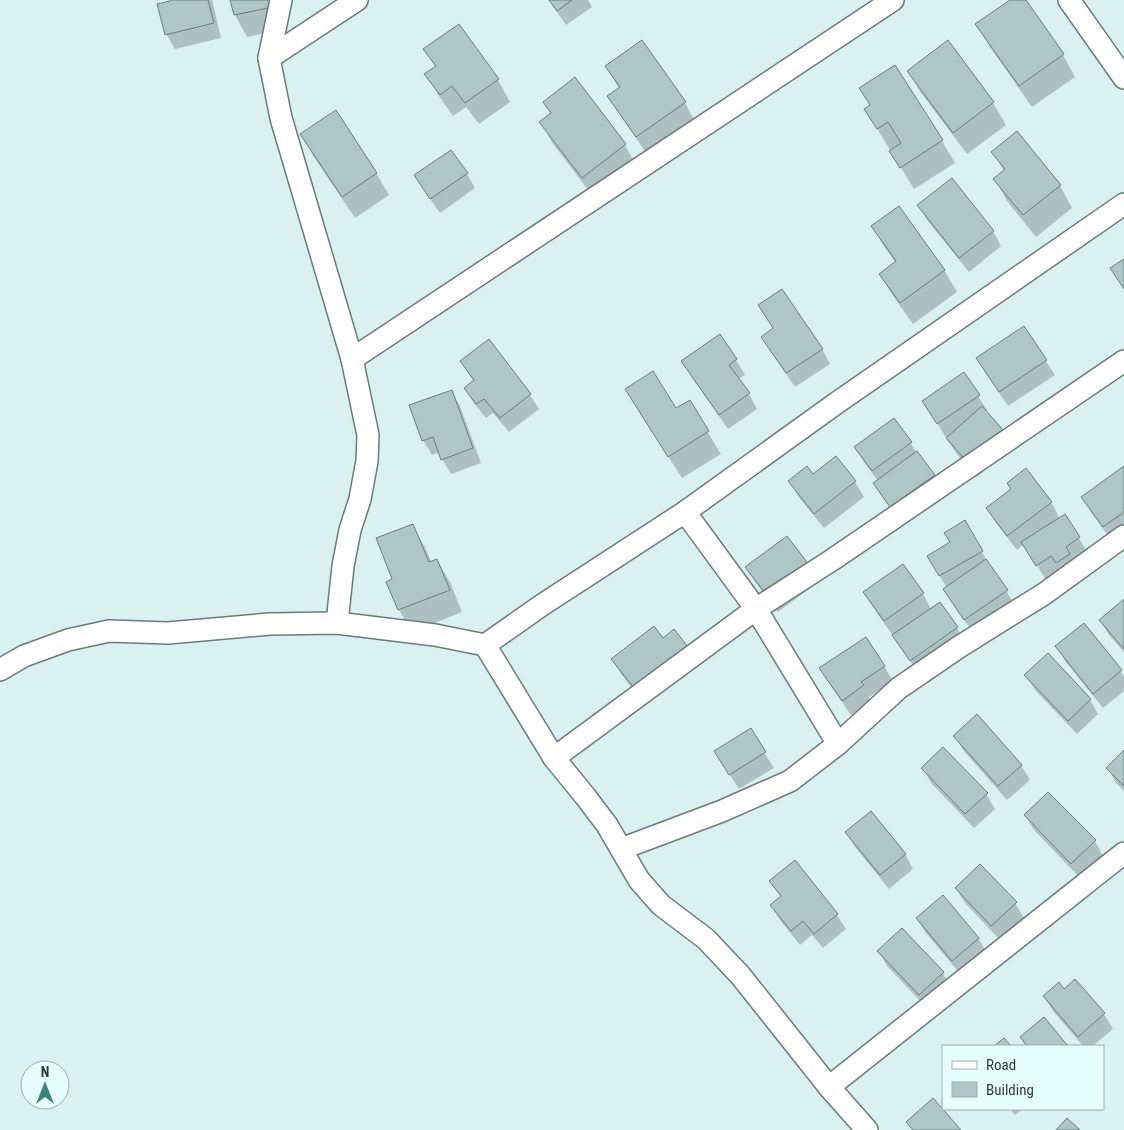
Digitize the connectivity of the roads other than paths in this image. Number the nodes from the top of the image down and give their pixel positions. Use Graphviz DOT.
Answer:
graph roads {
  1 [pos="281,0"];
  2 [pos="357,0"];
  3 [pos="893,0"];
  4 [pos="1069,0"];
  5 [pos="269,58"];
  6 [pos="1124,78"];
  7 [pos="1124,204"];
  8 [pos="352,359"];
  9 [pos="1124,361"];
  10 [pos="685,512"];
  11 [pos="1124,536"];
  12 [pos="756,609"];
  13 [pos="337,623"];
  14 [pos="485,645"];
  15 [pos="0,670"];
  16 [pos="838,744"];
  17 [pos="554,758"];
  18 [pos="621,850"];
  19 [pos="1124,853"];
  20 [pos="829,1087"];
  21 [pos="867,1130"];
  1 -- 5 [label="street"];
  2 -- 5 [label="street"];
  3 -- 8 [label="street"];
  4 -- 6 [label="street"];
  5 -- 8 [label="street"];
  7 -- 10 [label="street"];
  8 -- 13 [label="street"];
  9 -- 12 [label="street"];
  10 -- 12 [label="street"];
  10 -- 14 [label="street"];
  11 -- 16 [label="street"];
  12 -- 16 [label="street"];
  12 -- 17 [label="street"];
  13 -- 14 [label="street"];
  13 -- 15 [label="street"];
  14 -- 17 [label="street"];
  16 -- 18 [label="street"];
  17 -- 18 [label="street"];
  18 -- 20 [label="street"];
  19 -- 20 [label="street"];
  20 -- 21 [label="street"];
}
